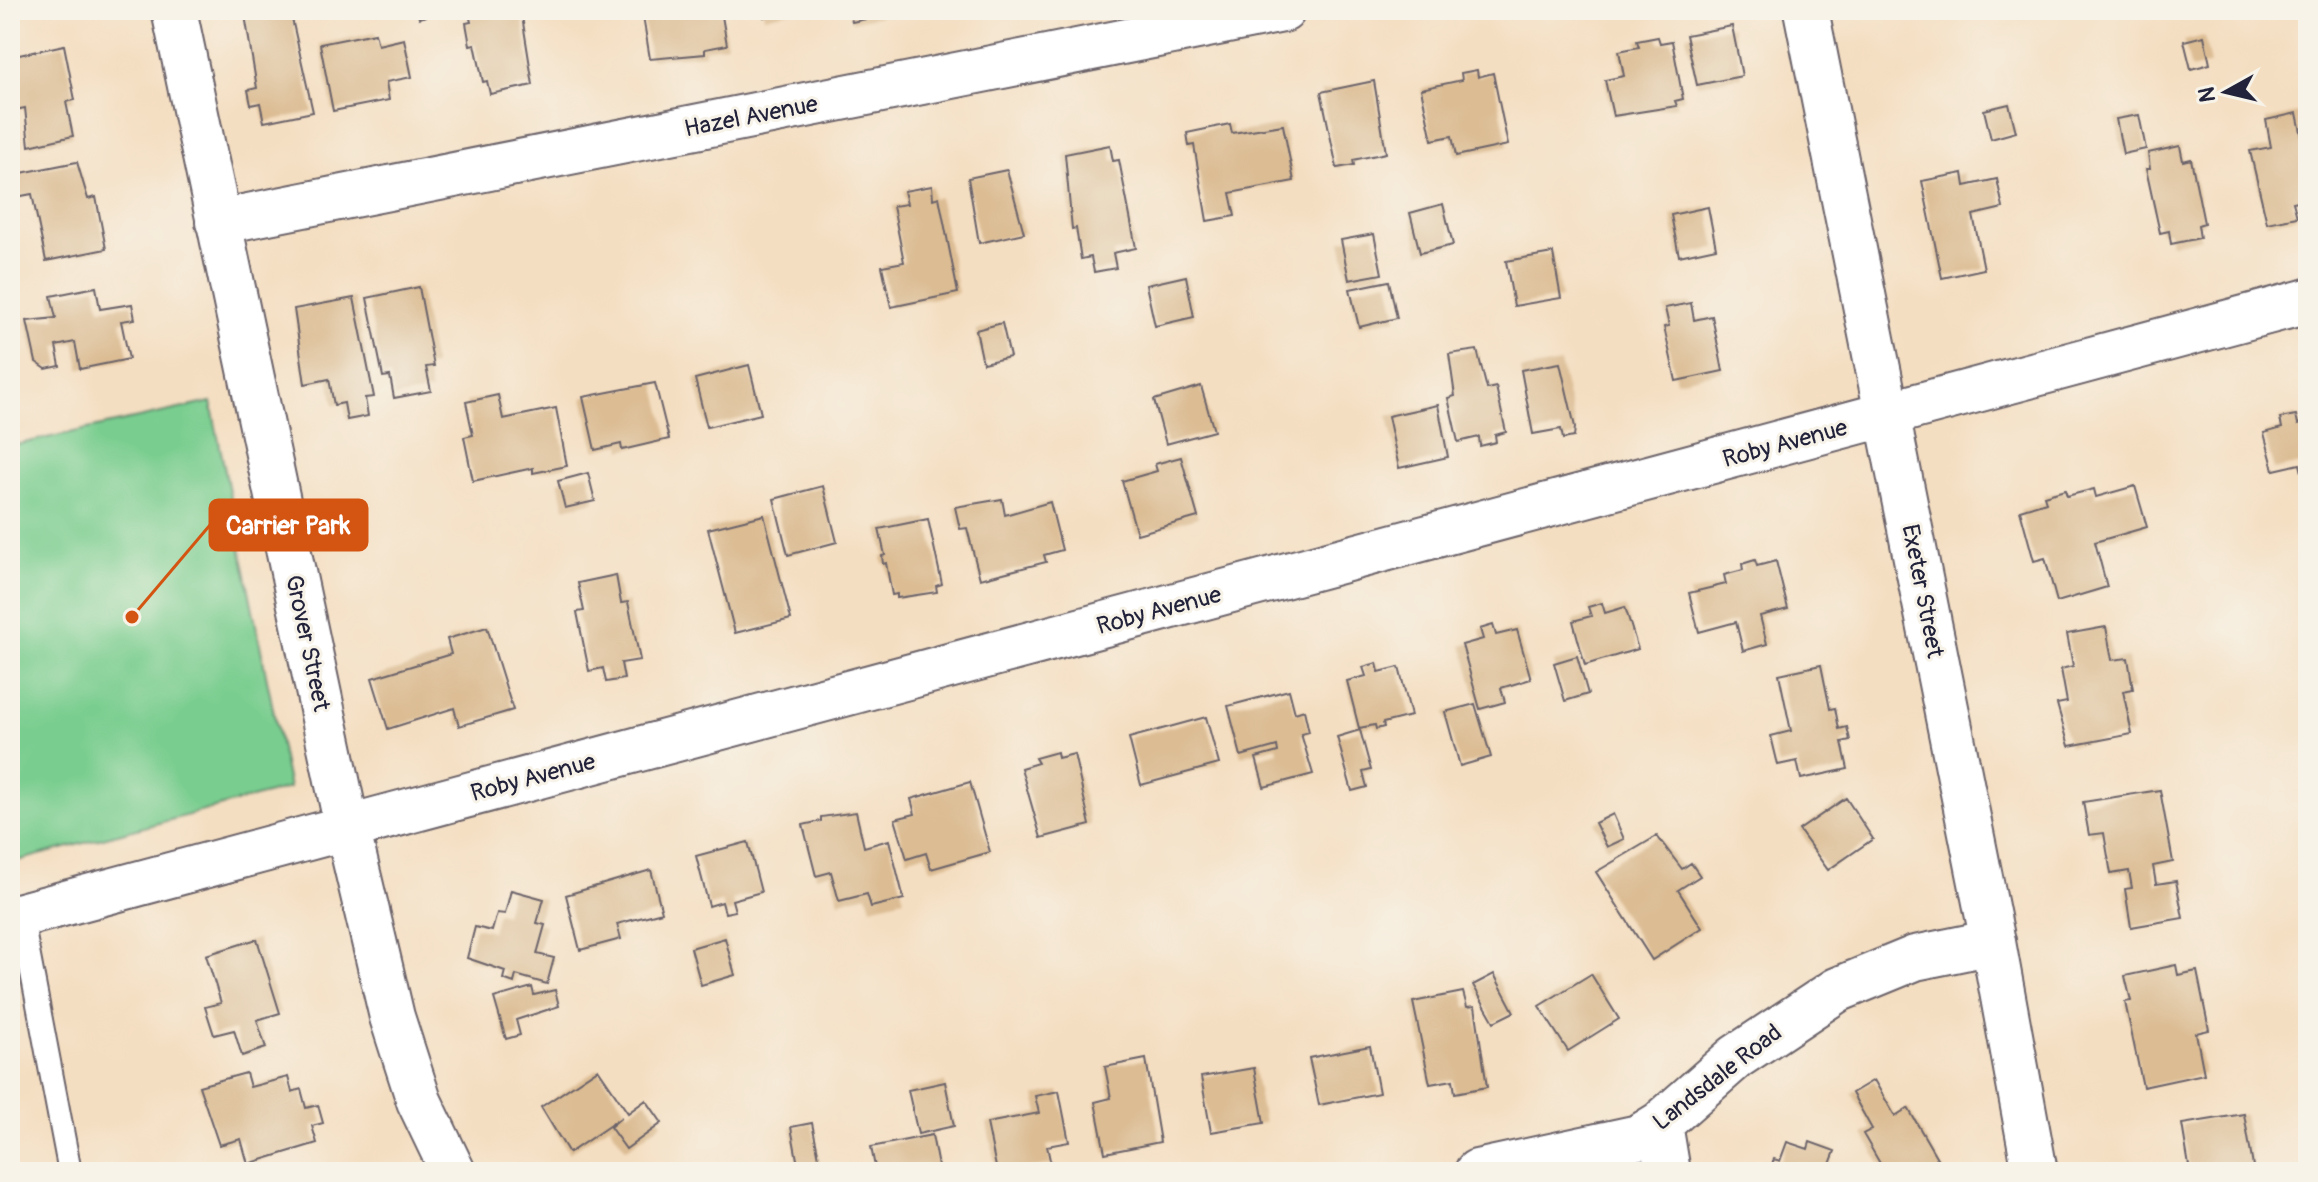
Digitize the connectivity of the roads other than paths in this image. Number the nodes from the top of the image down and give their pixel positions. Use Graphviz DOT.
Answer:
graph roads {
  1 [pos="174,10"];
  2 [pos="1283,10"];
  3 [pos="1806,10"];
  4 [pos="218,222"];
  5 [pos="2308,301"];
  6 [pos="1888,416"];
  7 [pos="347,827"];
  8 [pos="15,916"];
  9 [pos="1993,942"];
  10 [pos="1660,1124"];
  11 [pos="70,1172"];
  12 [pos="453,1172"];
  13 [pos="1477,1172"];
  14 [pos="1668,1172"];
  15 [pos="2035,1172"];
  1 -- 4 [label="street, Grover Street"];
  2 -- 4 [label="street, Hazel Avenue"];
  3 -- 6 [label="street, Exeter Street"];
  4 -- 7 [label="street, Grover Street"];
  5 -- 6 [label="street, Roby Avenue"];
  6 -- 7 [label="street, Roby Avenue"];
  6 -- 9 [label="street, Exeter Street"];
  7 -- 8 [label="street, Roby Avenue"];
  7 -- 12 [label="street, Grover Street"];
  8 -- 11 [label="lane"];
  9 -- 10 [label="street, Landsdale Road"];
  9 -- 15 [label="street, Exeter Street"];
  10 -- 13 [label="street, Landsdale Road"];
  10 -- 14 [label="street"];
}
